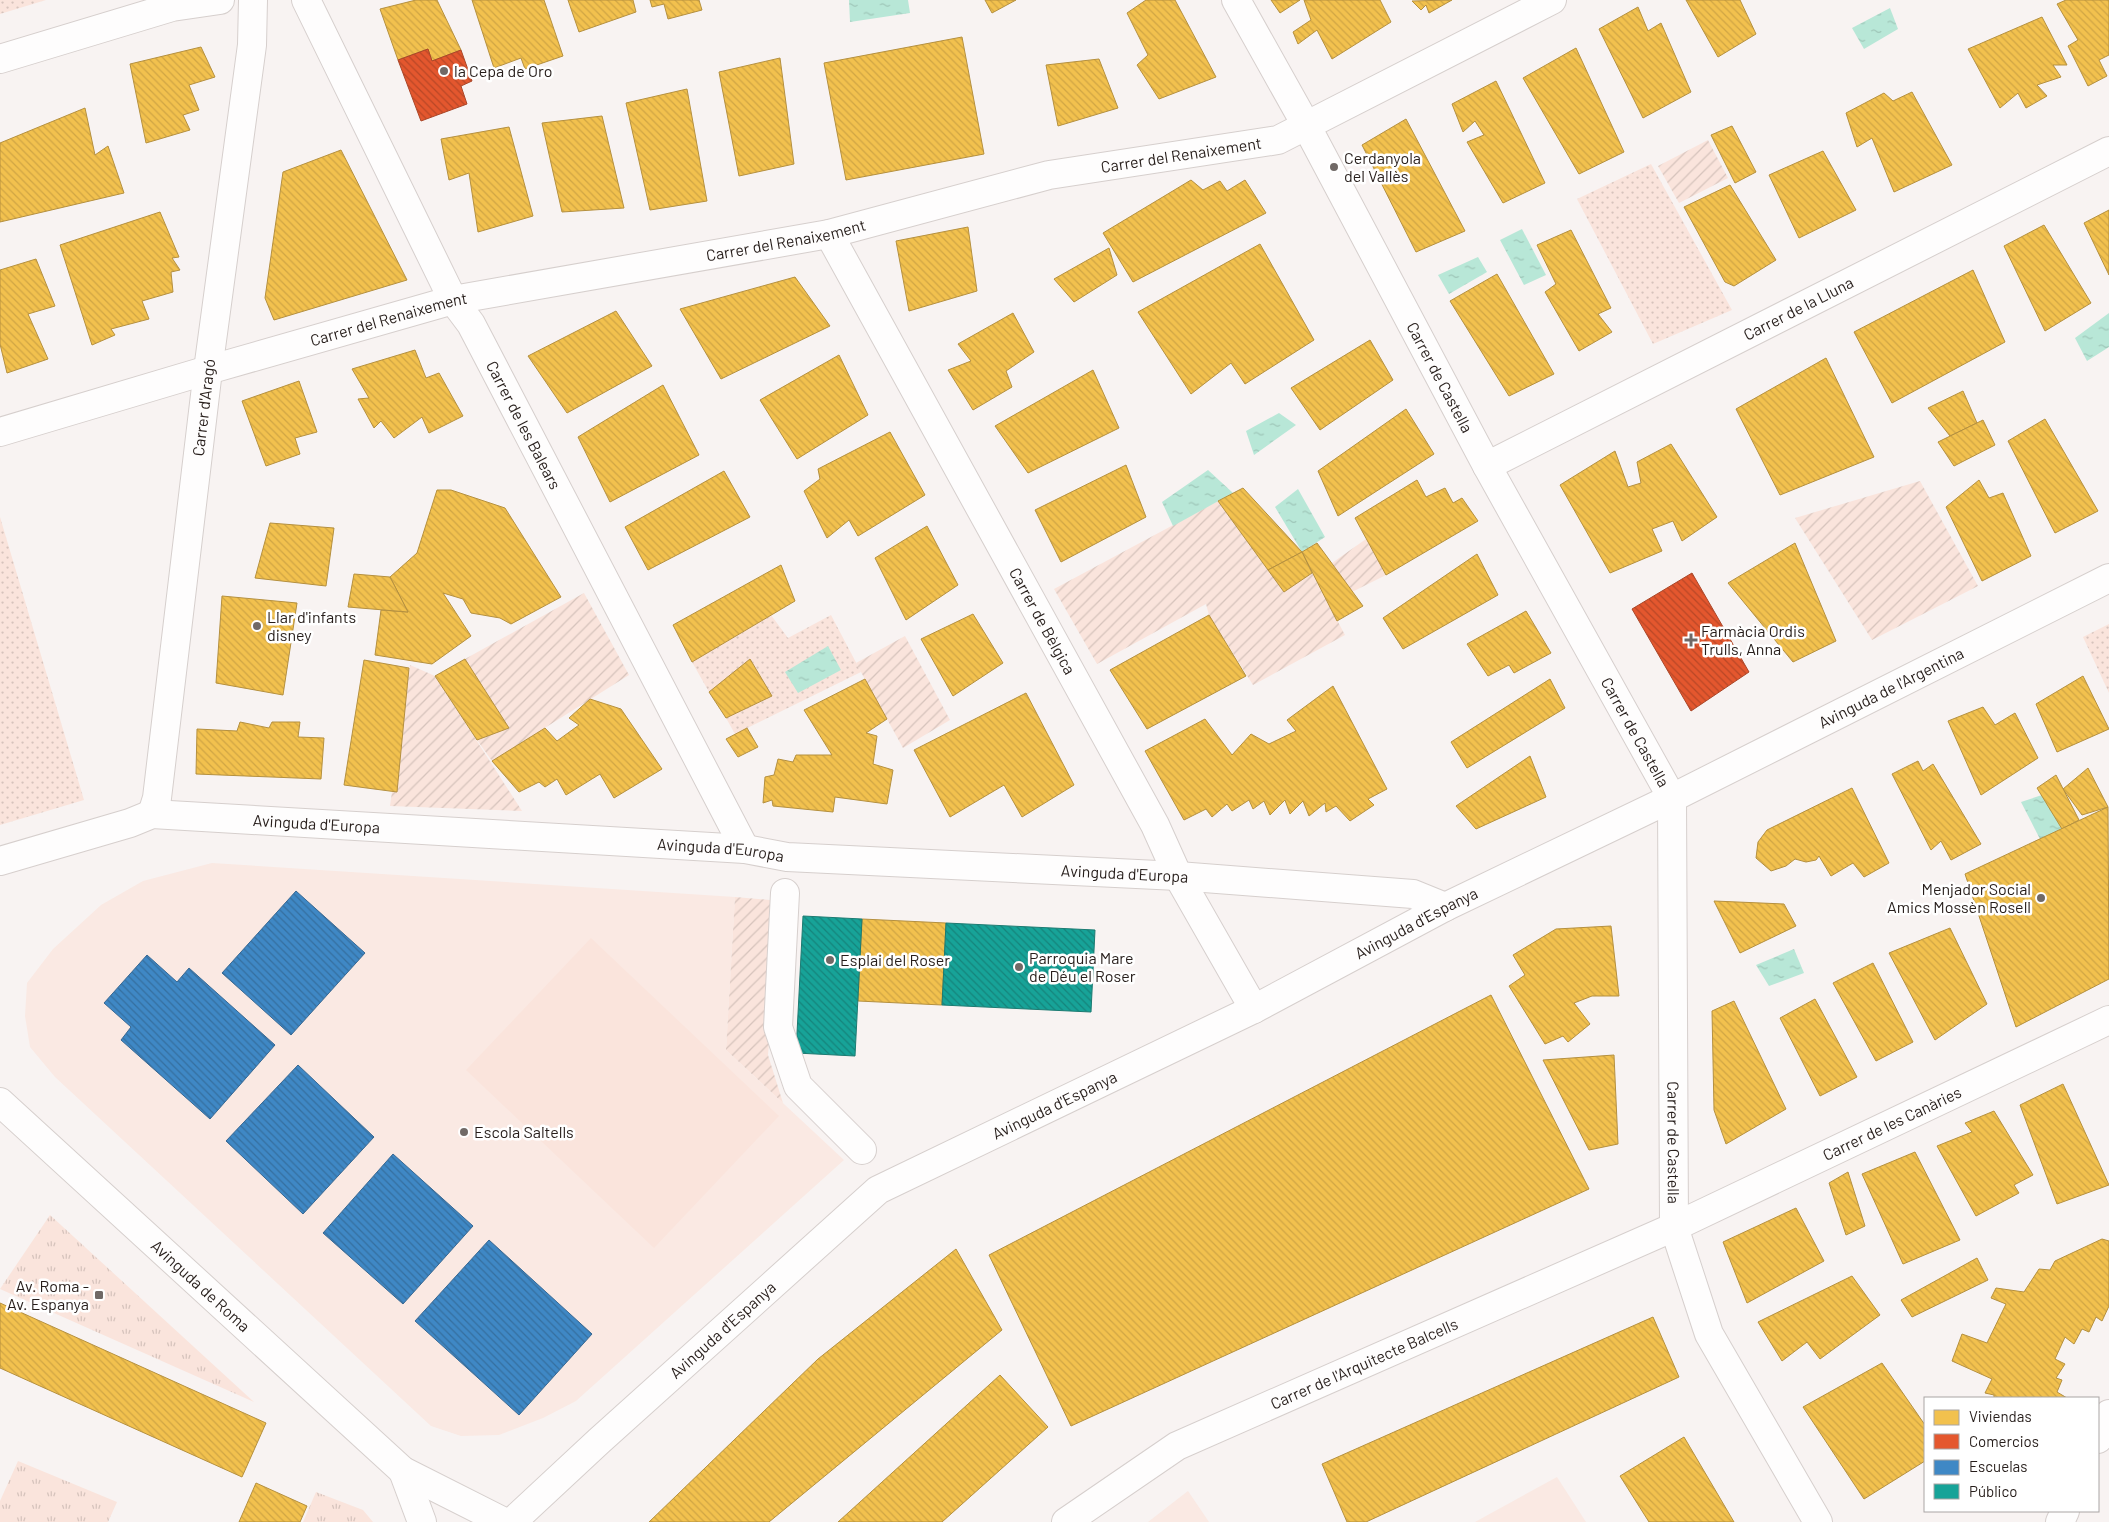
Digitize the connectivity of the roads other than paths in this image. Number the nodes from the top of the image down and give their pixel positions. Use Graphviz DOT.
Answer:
graph roads {
  1 [pos="220,0"];
  2 [pos="253,0"];
  3 [pos="306,0"];
  4 [pos="1236,0"];
  5 [pos="1552,0"];
  6 [pos="178,4"];
  7 [pos="0,59"];
  8 [pos="1306,125"];
  9 [pos="2109,151"];
  10 [pos="829,234"];
  11 [pos="454,300"];
  12 [pos="208,370"];
  13 [pos="0,432"];
  14 [pos="1487,466"];
  15 [pos="2109,578"];
  16 [pos="1672,798"];
  17 [pos="152,814"];
  18 [pos="745,848"];
  19 [pos="0,860"];
  20 [pos="1178,876"];
  21 [pos="785,893"];
  22 [pos="1445,907"];
  23 [pos="1254,1009"];
  24 [pos="2109,1020"];
  25 [pos="0,1102"];
  26 [pos="862,1150"];
  27 [pos="1674,1227"];
  28 [pos="2109,1414"];
  29 [pos="2099,1437"];
  30 [pos="403,1471"];
  31 [pos="422,1522"];
  32 [pos="504,1522"];
  33 [pos="512,1522"];
  34 [pos="1066,1522"];
  35 [pos="1818,1522"];
  1 -- 6 [label="street"];
  2 -- 12 [label="street, Carrer d'Aragó"];
  3 -- 11 [label="street, Carrer de les Balears"];
  4 -- 8 [label="street, Carrer de Castella"];
  5 -- 8 [label="street, Carrer del Renaixement"];
  6 -- 7 [label="street"];
  8 -- 10 [label="street, Carrer del Renaixement"];
  8 -- 14 [label="street, Carrer de Castella"];
  9 -- 14 [label="street, Carrer de la Lluna"];
  10 -- 11 [label="street, Carrer del Renaixement"];
  10 -- 20 [label="street, Carrer de Bèlgica"];
  11 -- 12 [label="street, Carrer del Renaixement"];
  11 -- 18 [label="street, Carrer de les Balears"];
  12 -- 13 [label="street, Carrer del Renaixement"];
  12 -- 17 [label="street, Carrer d'Aragó"];
  14 -- 16 [label="street, Carrer de Castella"];
  15 -- 16 [label="street, Avinguda de l'Argentina"];
  16 -- 22 [label="street, Avinguda d'Espanya"];
  16 -- 27 [label="street, Carrer de Castella"];
  17 -- 18 [label="street, Avinguda d'Europa"];
  17 -- 19 [label="street, Avinguda d'Europa"];
  18 -- 20 [label="street, Avinguda d'Europa"];
  20 -- 22 [label="street, Avinguda d'Europa"];
  20 -- 23 [label="street, Carrer de Bèlgica"];
  21 -- 26 [label="street"];
  22 -- 23 [label="street, Avinguda d'Espanya"];
  23 -- 33 [label="street, Avinguda d'Espanya"];
  24 -- 27 [label="street, Carrer de les Canàries"];
  25 -- 30 [label="street, Avinguda de Roma"];
  27 -- 34 [label="street, Carrer de l'Arquitecte Balcells"];
  27 -- 35 [label="street, Carrer de Castella"];
  28 -- 29 [label="street"];
  30 -- 31 [label="street, Avinguda de Roma"];
  30 -- 32 [label="street, Avinguda de Roma"];
}
